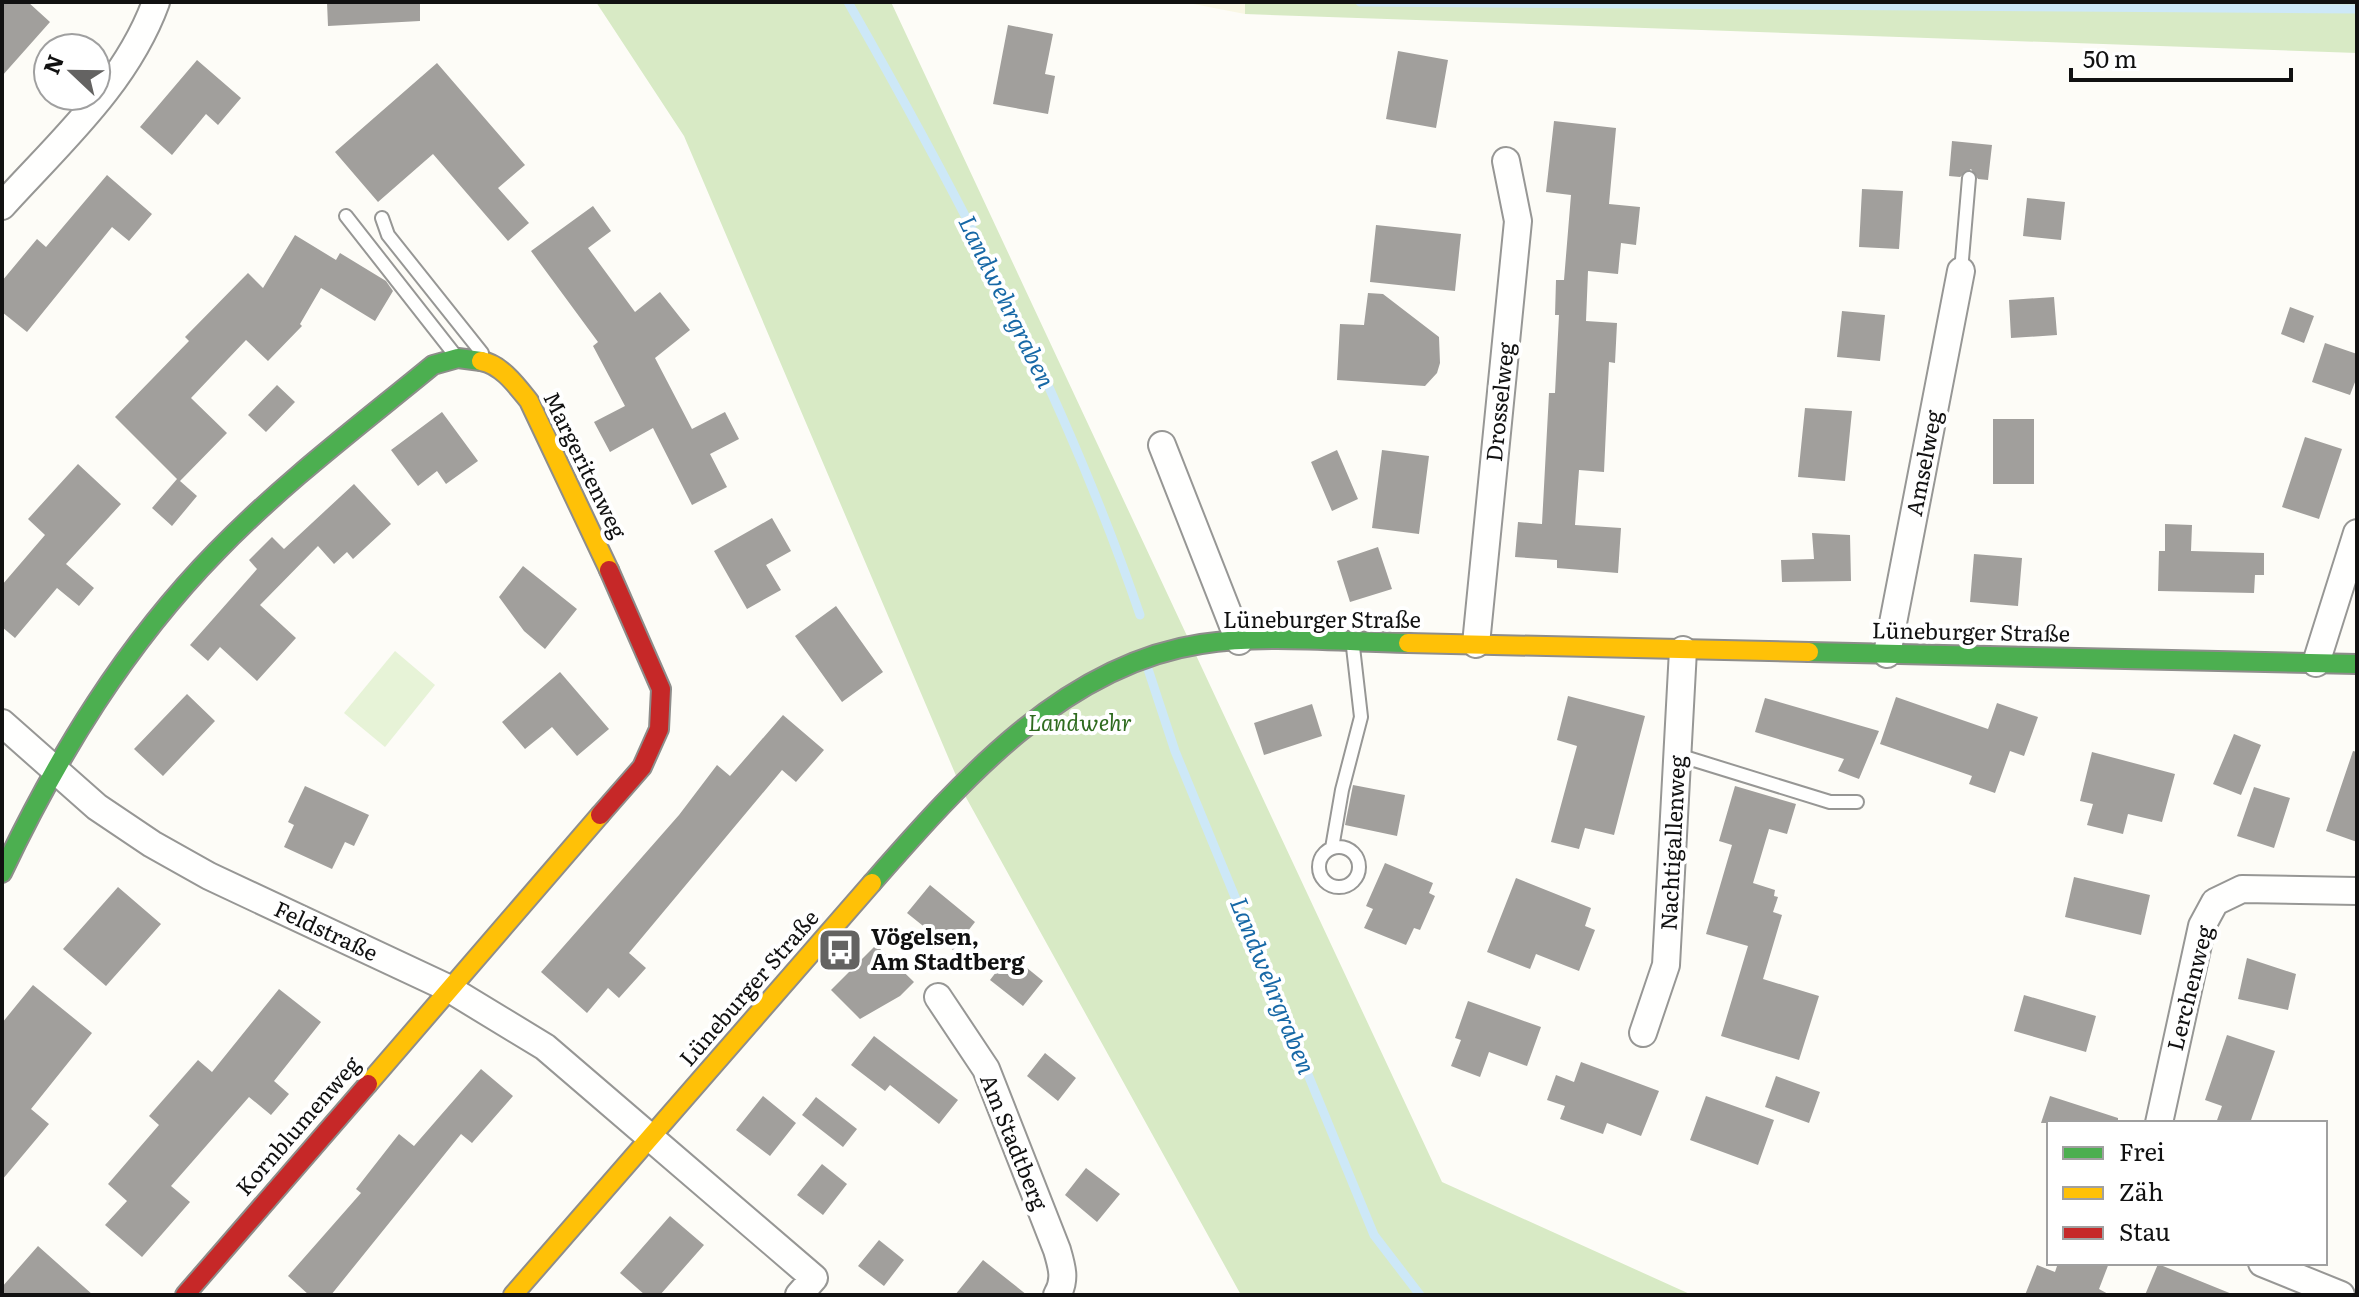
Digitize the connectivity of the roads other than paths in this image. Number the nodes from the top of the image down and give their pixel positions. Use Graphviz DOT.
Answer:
graph roads {
  1 [pos="156,2"];
  2 [pos="1506,161"];
  3 [pos="1969,178"];
  4 [pos="2,206"];
  5 [pos="346,216"];
  6 [pos="382,218"];
  7 [pos="1961,271"];
  8 [pos="458,358"];
  9 [pos="489,362"];
  10 [pos="1162,445"];
  11 [pos="2357,533"];
  12 [pos="1239,641"];
  13 [pos="1352,642"];
  14 [pos="1476,644"];
  15 [pos="1683,650"];
  16 [pos="1887,654"];
  17 [pos="2316,663"];
  18 [pos="2357,664"];
  19 [pos="2,723"];
  20 [pos="1678,755"];
  21 [pos="56,771"];
  22 [pos="1857,802"];
  23 [pos="1332,848"];
  24 [pos="2,873"];
  25 [pos="2357,891"];
  26 [pos="448,988"];
  27 [pos="938,997"];
  28 [pos="1643,1033"];
  29 [pos="2159,1121"];
  30 [pos="651,1137"];
  31 [pos="2267,1265"];
  32 [pos="815,1289"];
  33 [pos="185,1295"];
  34 [pos="513,1295"];
  35 [pos="1057,1295"];
  36 [pos="2341,1295"];
  1 -- 4 [label="street"];
  2 -- 14 [label="street, Drosselweg"];
  3 -- 7 [label="lane"];
  5 -- 8 [label="lane"];
  6 -- 9 [label="lane"];
  7 -- 16 [label="street, Amselweg"];
  8 -- 9 [label="street"];
  8 -- 21 [label="street"];
  9 -- 26 [label="street, Margeritenweg"];
  10 -- 12 [label="street"];
  11 -- 17 [label="street"];
  12 -- 13 [label="street, Lüneburger Straße"];
  12 -- 30 [label="street, Lüneburger Straße"];
  13 -- 14 [label="street, Lüneburger Straße"];
  13 -- 23 [label="lane"];
  14 -- 15 [label="street, Lüneburger Straße"];
  15 -- 16 [label="street, Lüneburger Straße"];
  15 -- 20 [label="street, Nachtigallenweg"];
  16 -- 17 [label="street, Lüneburger Straße"];
  17 -- 18 [label="street, Lüneburger Straße"];
  19 -- 21 [label="street, Feldstraße"];
  20 -- 22 [label="lane"];
  20 -- 28 [label="street, Nachtigallenweg"];
  21 -- 24 [label="street"];
  21 -- 26 [label="street, Feldstraße"];
  25 -- 29 [label="street, Lerchenweg"];
  26 -- 30 [label="street, Feldstraße"];
  26 -- 33 [label="street, Kornblumenweg"];
  27 -- 35 [label="street, Am Stadtberg"];
  30 -- 32 [label="street"];
  30 -- 34 [label="street, Lüneburger Straße"];
  31 -- 36 [label="street"];
}
